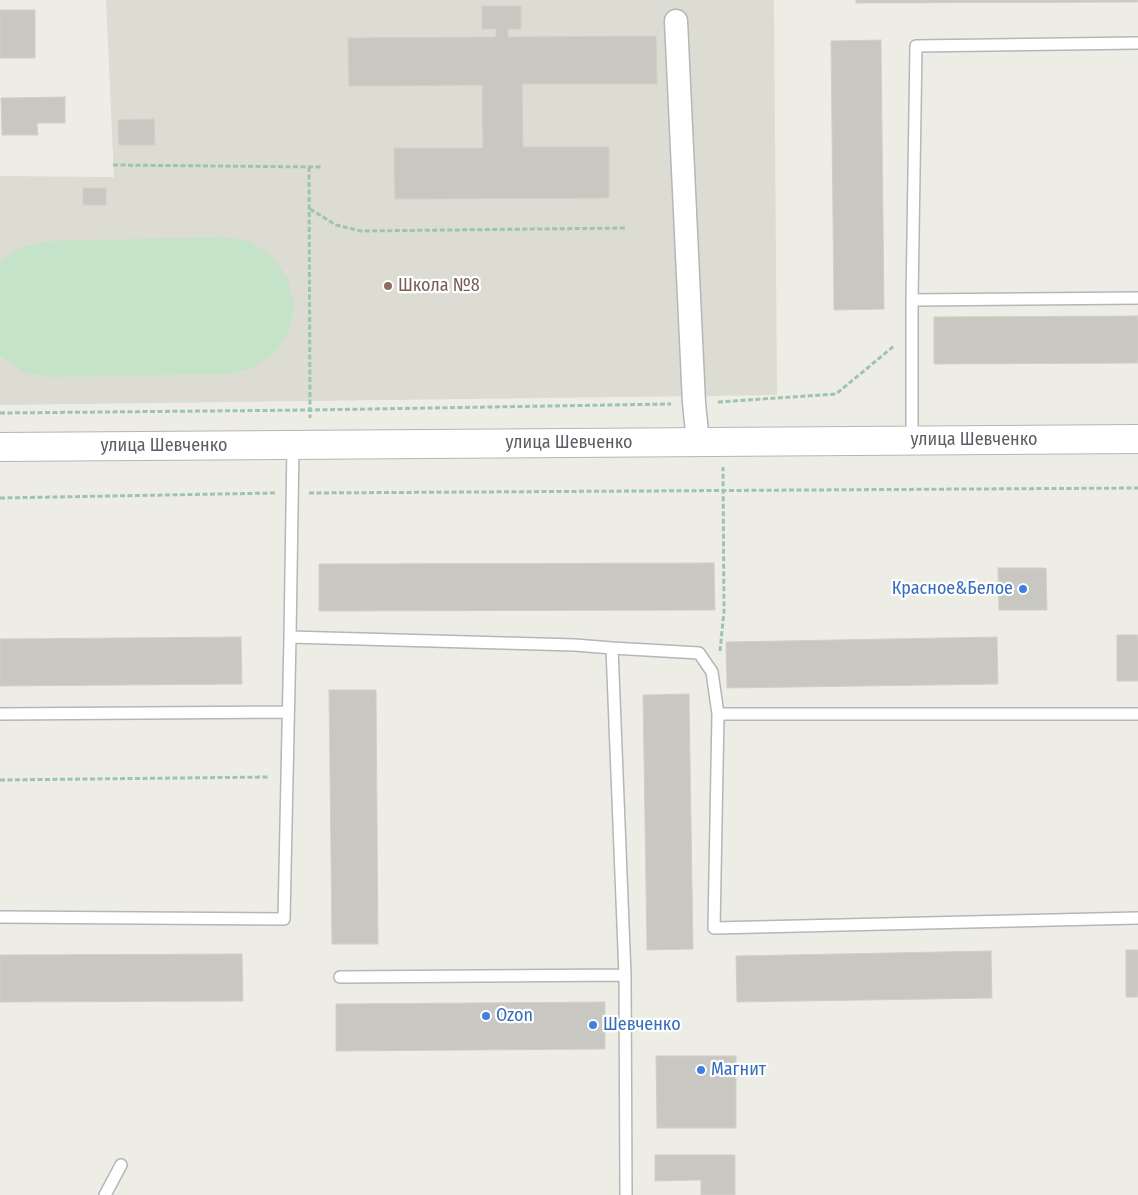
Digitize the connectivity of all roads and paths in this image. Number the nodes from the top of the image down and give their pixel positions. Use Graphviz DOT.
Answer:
graph roads {
  1 [pos="676,21"];
  2 [pos="1138,43"];
  3 [pos="113,165"];
  4 [pos="310,166"];
  5 [pos="321,167"];
  6 [pos="310,209"];
  7 [pos="626,228"];
  8 [pos="1138,298"];
  9 [pos="912,300"];
  10 [pos="912,332"];
  11 [pos="694,403"];
  12 [pos="310,410"];
  13 [pos="0,413"];
  14 [pos="301,436"];
  15 [pos="1138,439"];
  16 [pos="912,440"];
  17 [pos="710,442"];
  18 [pos="0,448"];
  19 [pos="1138,488"];
  20 [pos="724,491"];
  21 [pos="292,493"];
  22 [pos="0,498"];
  23 [pos="290,637"];
  24 [pos="612,648"];
  25 [pos="712,672"];
  26 [pos="288,712"];
  27 [pos="0,714"];
  28 [pos="718,714"];
  29 [pos="1138,714"];
  30 [pos="287,777"];
  31 [pos="0,780"];
  32 [pos="0,917"];
  33 [pos="1138,918"];
  34 [pos="625,975"];
  35 [pos="340,977"];
  36 [pos="121,1165"];
  37 [pos="105,1195"];
  38 [pos="626,1195"];
  1 -- 11 [label="street"];
  2 -- 9 [label="lane"];
  3 -- 4 [label="path"];
  4 -- 5 [label="path"];
  4 -- 6 [label="path"];
  6 -- 7 [label="path"];
  6 -- 12 [label="path"];
  8 -- 9 [label="lane"];
  9 -- 10 [label="lane"];
  10 -- 11 [label="path"];
  10 -- 16 [label="lane"];
  11 -- 12 [label="path"];
  11 -- 17 [label="street"];
  12 -- 13 [label="path"];
  12 -- 14 [label="path"];
  14 -- 17 [label="street, улица Шевченко"];
  14 -- 18 [label="street, улица Шевченко"];
  14 -- 21 [label="lane"];
  15 -- 16 [label="street, улица Шевченко"];
  16 -- 17 [label="street, улица Шевченко"];
  17 -- 20 [label="path"];
  19 -- 20 [label="path"];
  20 -- 21 [label="path"];
  20 -- 25 [label="path"];
  21 -- 22 [label="path"];
  21 -- 23 [label="lane"];
  23 -- 24 [label="lane"];
  23 -- 26 [label="lane"];
  24 -- 25 [label="lane"];
  24 -- 34 [label="lane"];
  25 -- 28 [label="lane"];
  26 -- 27 [label="lane"];
  26 -- 30 [label="lane"];
  28 -- 29 [label="lane"];
  28 -- 33 [label="lane"];
  30 -- 31 [label="path"];
  30 -- 32 [label="lane"];
  34 -- 35 [label="lane"];
  34 -- 38 [label="lane"];
  36 -- 37 [label="lane"];
}
